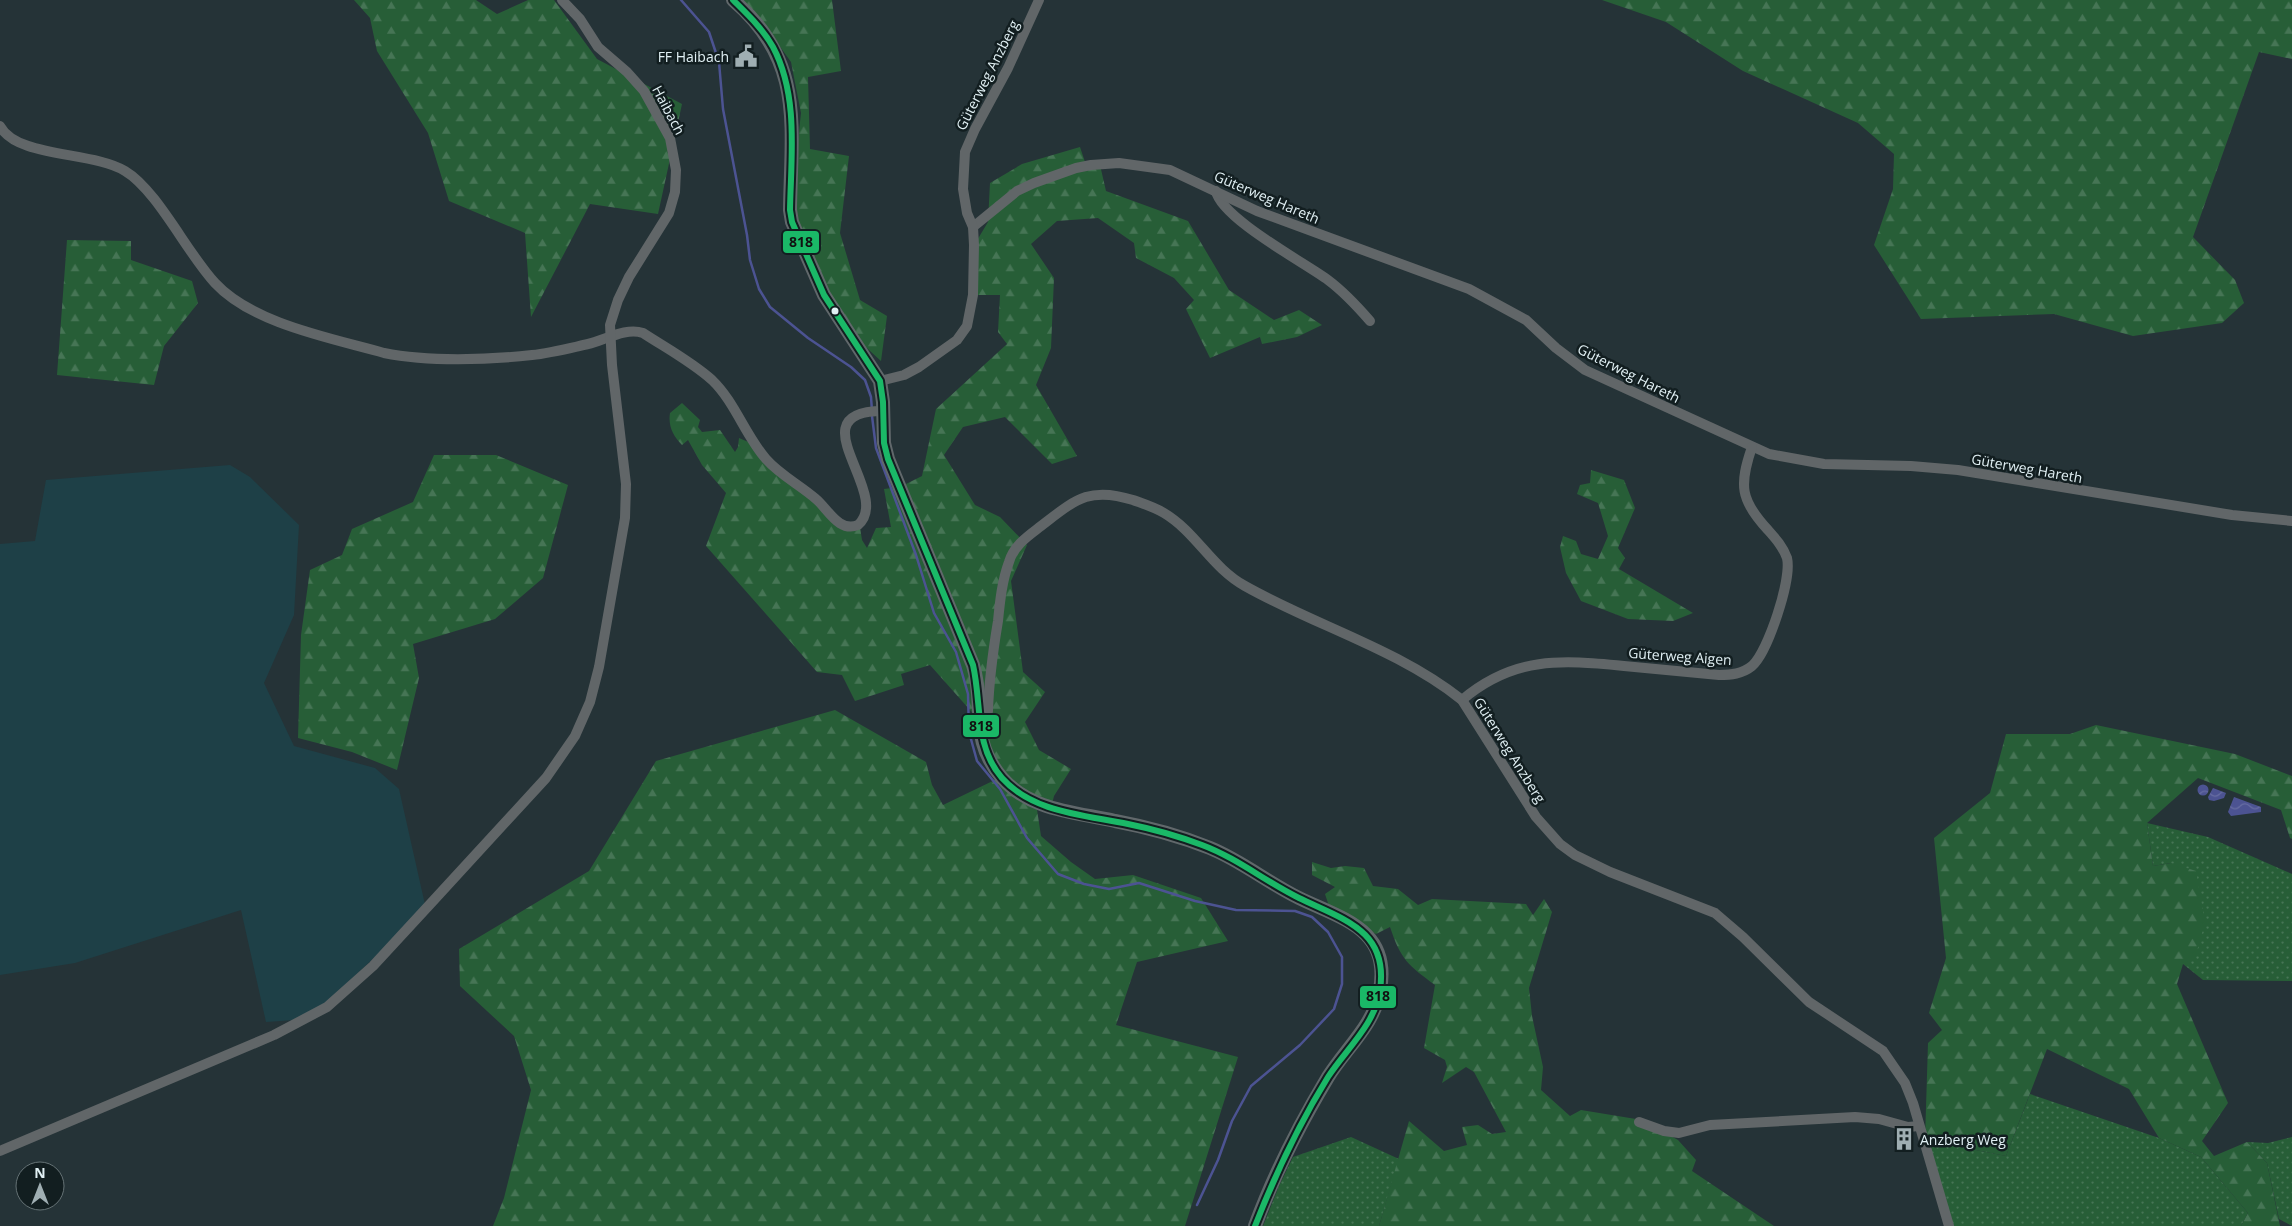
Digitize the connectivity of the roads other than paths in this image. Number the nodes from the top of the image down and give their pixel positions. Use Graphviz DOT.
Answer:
graph roads {
  1 [pos="562,0"];
  2 [pos="733,0"];
  3 [pos="1039,0"];
  4 [pos="0,126"];
  5 [pos="1216,190"];
  6 [pos="973,227"];
  7 [pos="1370,321"];
  8 [pos="610,338"];
  9 [pos="880,381"];
  10 [pos="876,412"];
  11 [pos="1752,447"];
  12 [pos="2292,521"];
  13 [pos="1462,700"];
  14 [pos="978,719"];
  15 [pos="1639,1122"];
  16 [pos="1919,1126"];
  17 [pos="0,1151"];
  18 [pos="1255,1226"];
  19 [pos="1948,1226"];
  1 -- 8 [label="street, Haibach"];
  2 -- 9 [label="main road"];
  3 -- 6 [label="street, Güterweg Anzberg"];
  4 -- 8 [label="street"];
  5 -- 6 [label="street, Güterweg Hareth"];
  5 -- 7 [label="street"];
  5 -- 11 [label="street, Güterweg Hareth"];
  6 -- 9 [label="street, Güterweg Anzberg"];
  8 -- 10 [label="street"];
  8 -- 17 [label="street, Haibach"];
  9 -- 10 [label="main road"];
  10 -- 14 [label="main road"];
  11 -- 12 [label="street, Güterweg Hareth"];
  11 -- 13 [label="street, Güterweg Aigen"];
  13 -- 14 [label="street, Güterweg Anzberg"];
  13 -- 16 [label="street, Güterweg Anzberg"];
  14 -- 18 [label="main road"];
  15 -- 16 [label="street"];
  16 -- 19 [label="street, Güterweg Anzberg"];
}
